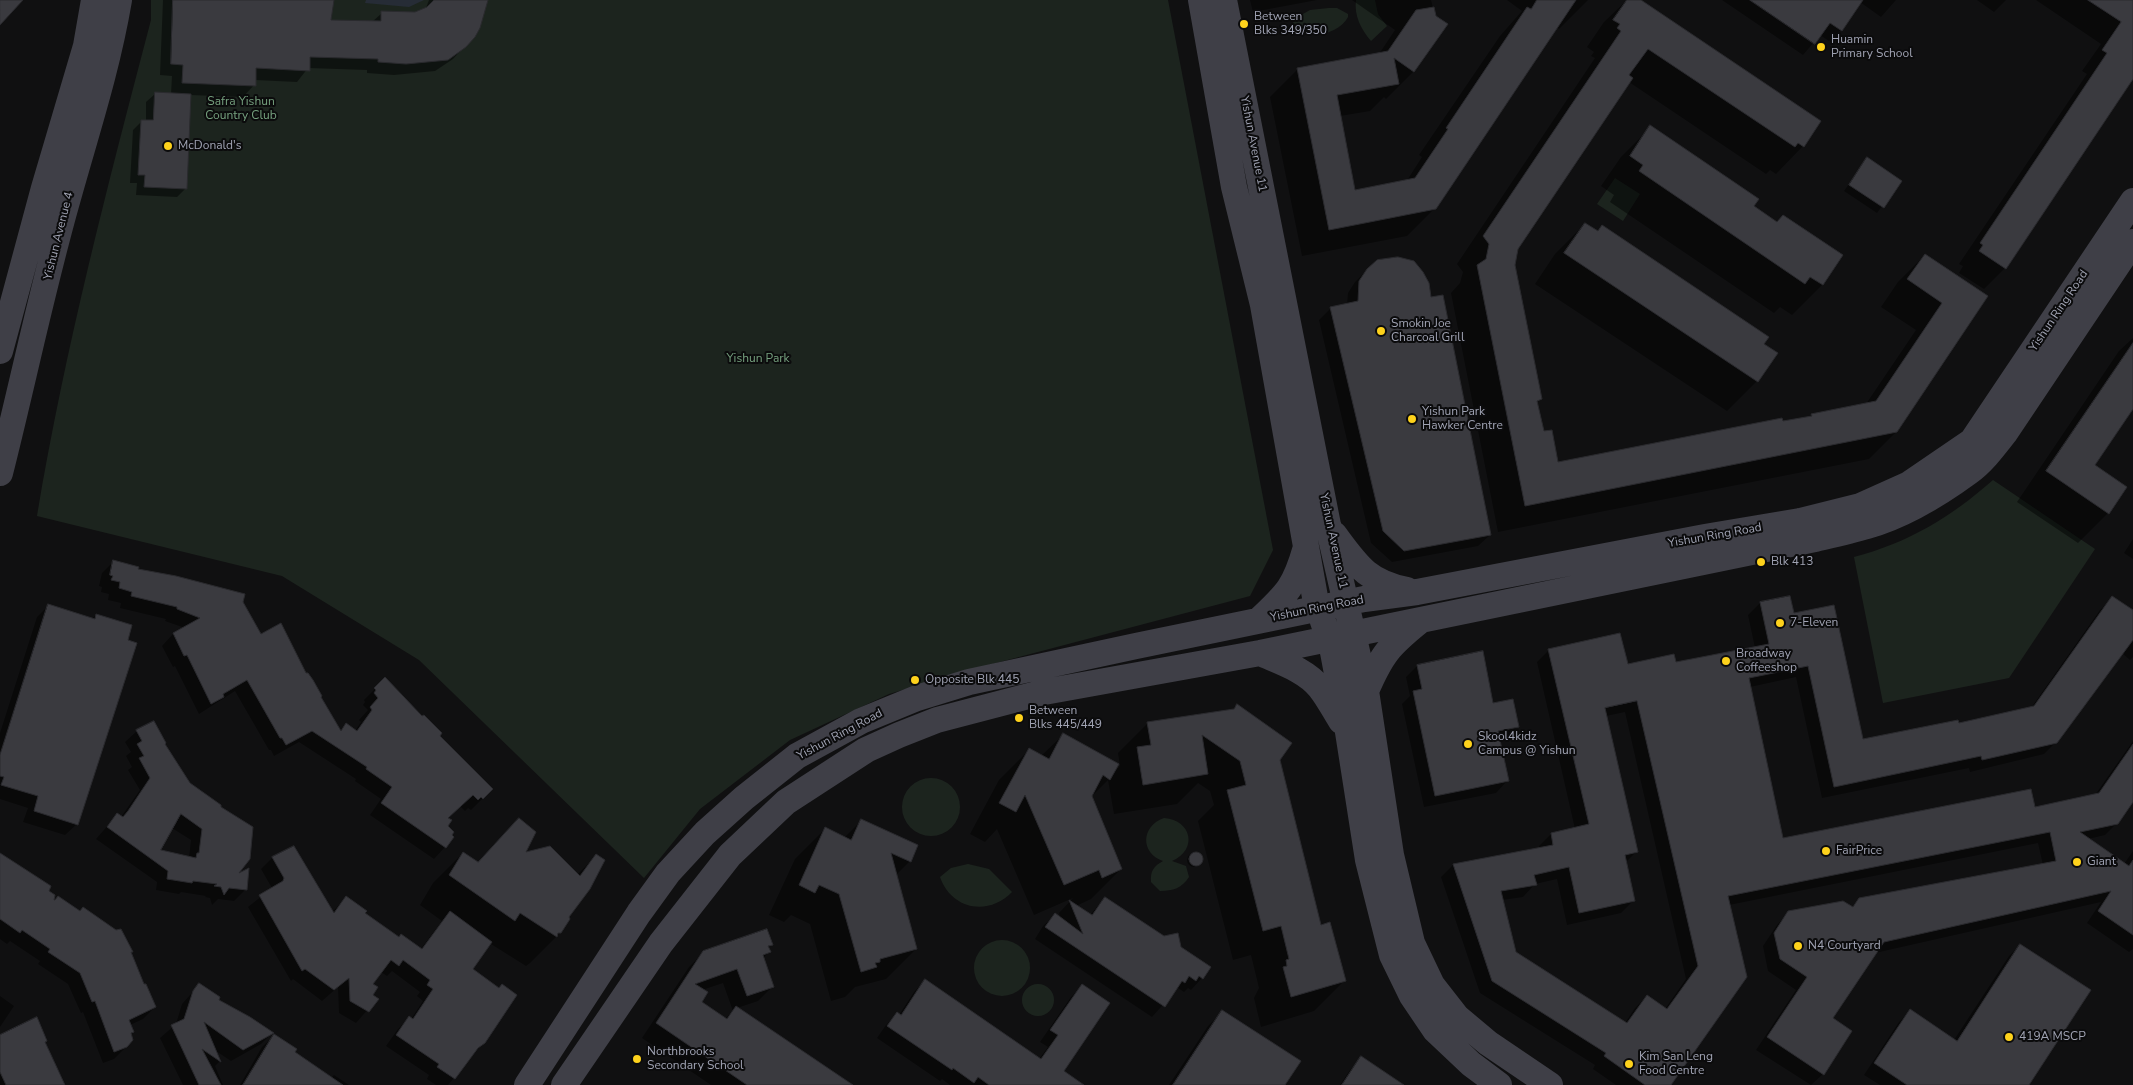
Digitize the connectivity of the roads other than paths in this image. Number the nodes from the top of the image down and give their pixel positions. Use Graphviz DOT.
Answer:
graph roads {
  1 [pos="94,0"];
  2 [pos="119,0"];
  3 [pos="1201,0"];
  4 [pos="1224,0"];
  5 [pos="2133,201"];
  6 [pos="2133,242"];
  7 [pos="1272,296"];
  8 [pos="0,352"];
  9 [pos="2,462"];
  10 [pos="1321,486"];
  11 [pos="1299,506"];
  12 [pos="1328,525"];
  13 [pos="1306,546"];
  14 [pos="1417,592"];
  15 [pos="1346,603"];
  16 [pos="1319,608"];
  17 [pos="1258,620"];
  18 [pos="1420,621"];
  19 [pos="1341,637"];
  20 [pos="1260,653"];
  21 [pos="1366,691"];
  22 [pos="1348,732"];
  23 [pos="527,1085"];
  24 [pos="564,1085"];
  25 [pos="1499,1085"];
  26 [pos="1550,1085"];
  1 -- 8 [label="main road, Yishun Avenue 4"];
  2 -- 9 [label="main road, Yishun Avenue 4"];
  3 -- 7 [label="main road, Yishun Avenue 11"];
  4 -- 7 [label="main road, Yishun Avenue 11"];
  5 -- 14 [label="main road, Yishun Ring Road"];
  6 -- 18 [label="main road, Yishun Ring Road"];
  7 -- 10 [label="main road, Yishun Avenue 11"];
  7 -- 11 [label="main road, Yishun Avenue 11"];
  10 -- 11 [label="main road"];
  10 -- 12 [label="main road, Yishun Avenue 11"];
  11 -- 13 [label="main road, Yishun Avenue 11"];
  12 -- 14 [label="main road"];
  12 -- 15 [label="main road, Yishun Avenue 11"];
  13 -- 16 [label="main road, Yishun Avenue 11"];
  13 -- 17 [label="main road"];
  14 -- 15 [label="main road, Yishun Ring Road"];
  15 -- 16 [label="main road, Yishun Ring Road"];
  15 -- 19 [label="main road, Yishun Avenue 11"];
  16 -- 17 [label="main road, Yishun Ring Road"];
  16 -- 19 [label="main road, Yishun Avenue 11"];
  17 -- 23 [label="main road, Yishun Ring Road"];
  18 -- 19 [label="main road, Yishun Ring Road"];
  18 -- 21 [label="main road"];
  19 -- 20 [label="main road, Yishun Ring Road"];
  19 -- 21 [label="main road, Yishun Avenue 11"];
  19 -- 22 [label="main road, Yishun Avenue 11"];
  20 -- 22 [label="main road"];
  20 -- 24 [label="main road, Yishun Ring Road"];
  21 -- 26 [label="main road, Yishun Avenue 11"];
  22 -- 25 [label="main road, Yishun Avenue 11"];
}
